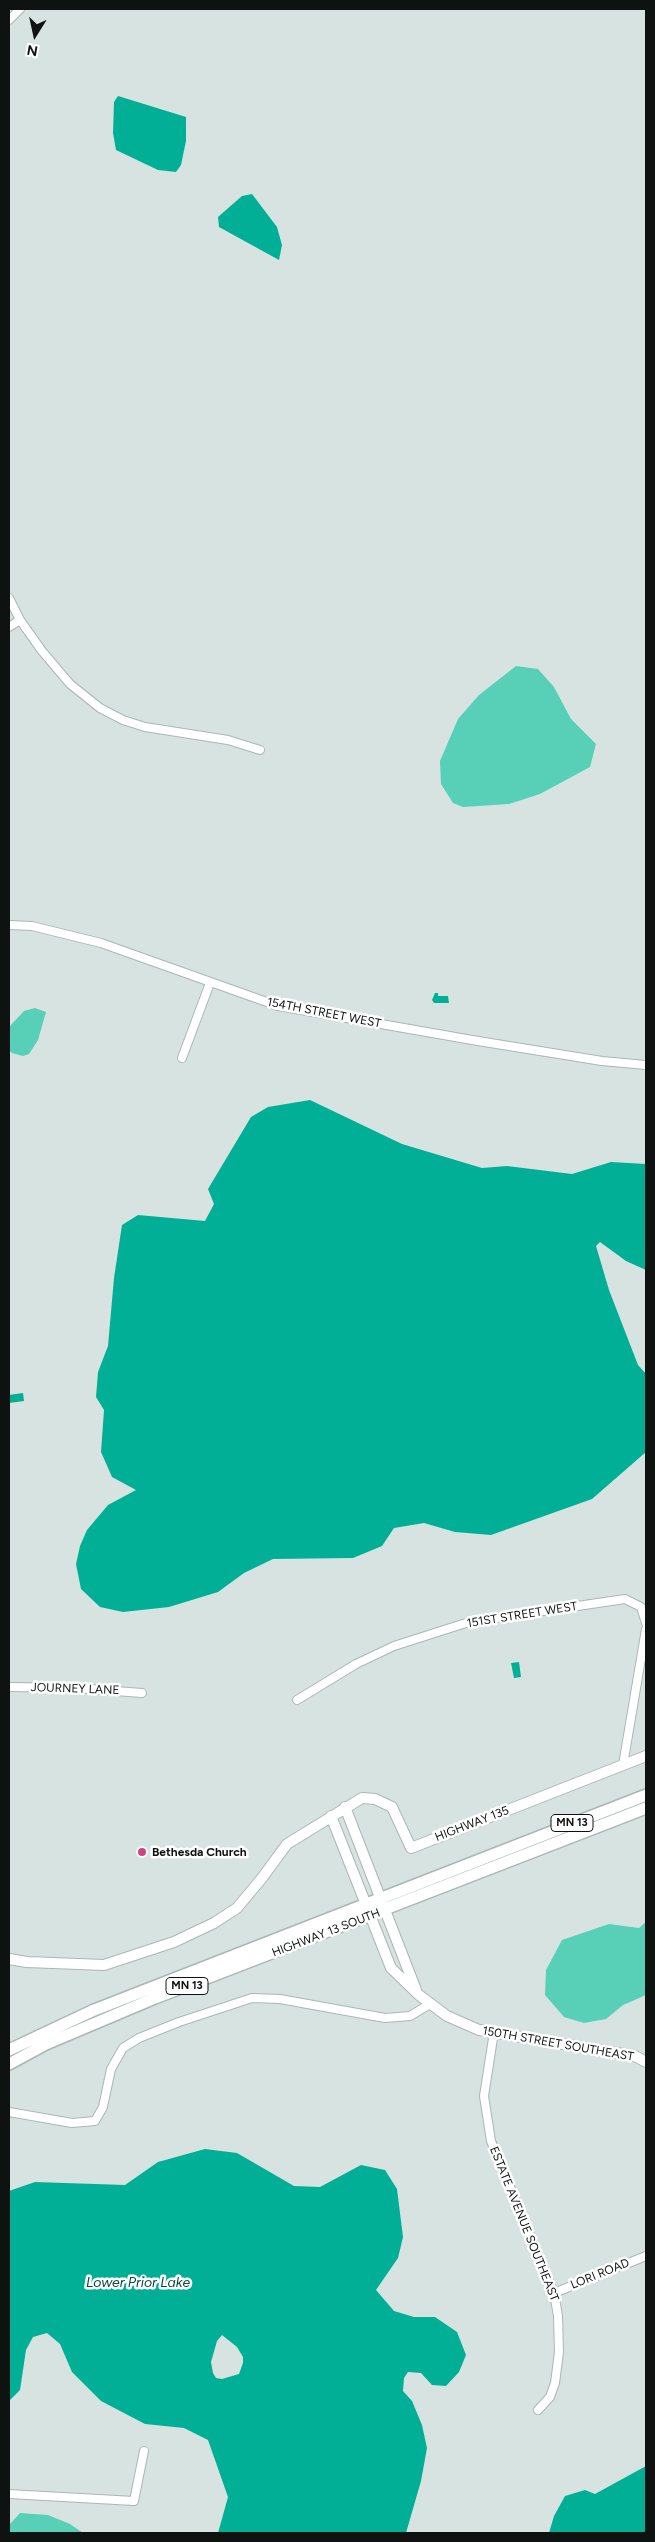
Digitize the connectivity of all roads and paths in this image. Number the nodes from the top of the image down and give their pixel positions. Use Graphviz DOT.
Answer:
graph roads {
  1 [pos="20,9"];
  2 [pos="9,20"];
  3 [pos="9,598"];
  4 [pos="20,620"];
  5 [pos="9,627"];
  6 [pos="260,750"];
  7 [pos="10,925"];
  8 [pos="210,983"];
  9 [pos="182,1058"];
  10 [pos="646,1065"];
  11 [pos="646,1623"];
  12 [pos="646,1629"];
  13 [pos="9,1687"];
  14 [pos="142,1693"];
  15 [pos="297,1700"];
  16 [pos="646,1756"];
  17 [pos="623,1765"];
  18 [pos="646,1795"];
  19 [pos="345,1807"];
  20 [pos="646,1808"];
  21 [pos="331,1816"];
  22 [pos="380,1897"];
  23 [pos="364,1903"];
  24 [pos="385,1910"];
  25 [pos="369,1916"];
  26 [pos="9,1959"];
  27 [pos="419,1995"];
  28 [pos="430,2004"];
  29 [pos="494,2032"];
  30 [pos="9,2050"];
  31 [pos="646,2062"];
  32 [pos="9,2064"];
  33 [pos="9,2112"];
  34 [pos="646,2256"];
  35 [pos="554,2293"];
  36 [pos="538,2410"];
  37 [pos="144,2451"];
  38 [pos="9,2494"];
  1 -- 2 [label="street"];
  3 -- 4 [label="street"];
  4 -- 5 [label="street"];
  4 -- 6 [label="street"];
  7 -- 8 [label="street, 154TH STREET WEST"];
  8 -- 9 [label="street"];
  8 -- 10 [label="street, 154TH STREET WEST"];
  11 -- 15 [label="street, 151ST STREET WEST"];
  12 -- 17 [label="street"];
  13 -- 14 [label="street, JOURNEY LANE"];
  16 -- 17 [label="street"];
  17 -- 19 [label="street, HIGHWAY 135"];
  18 -- 22 [label="main road, HIGHWAY 13 SOUTH / MN 13"];
  19 -- 21 [label="street, HIGHWAY 135"];
  19 -- 22 [label="street"];
  20 -- 24 [label="main road, HIGHWAY 13 SOUTH / MN 13"];
  21 -- 23 [label="street"];
  21 -- 26 [label="street, HIGHWAY 135"];
  22 -- 23 [label="main road, HIGHWAY 13 SOUTH / MN 13"];
  22 -- 24 [label="street, 150TH STREET SOUTHEAST"];
  23 -- 25 [label="street, 150TH STREET SOUTHEAST"];
  23 -- 30 [label="main road, HIGHWAY 13 SOUTH / MN 13"];
  24 -- 25 [label="main road, HIGHWAY 13 SOUTH / MN 13"];
  24 -- 27 [label="street, 150TH STREET SOUTHEAST"];
  25 -- 27 [label="street, 150TH STREET SOUTHEAST"];
  25 -- 32 [label="main road, HIGHWAY 13 SOUTH / MN 13"];
  27 -- 28 [label="street, 150TH STREET SOUTHEAST"];
  28 -- 29 [label="street, 150TH STREET SOUTHEAST"];
  28 -- 33 [label="street"];
  29 -- 31 [label="street, 150TH STREET SOUTHEAST"];
  29 -- 35 [label="street, ESTATE AVENUE SOUTHEAST"];
  34 -- 35 [label="street, LORI ROAD"];
  35 -- 36 [label="street, ESTATE AVENUE SOUTHEAST"];
  37 -- 38 [label="street"];
}
